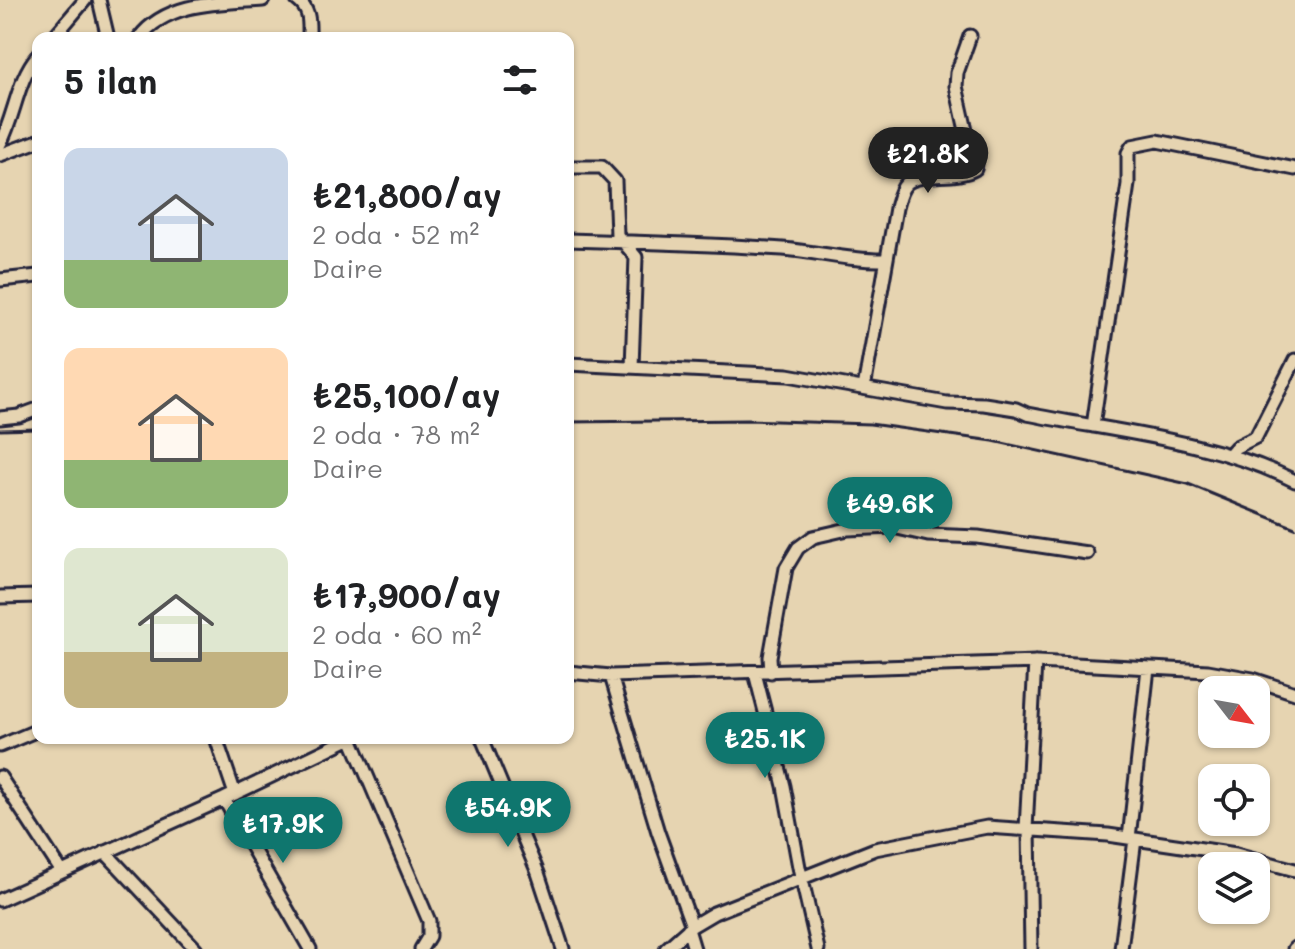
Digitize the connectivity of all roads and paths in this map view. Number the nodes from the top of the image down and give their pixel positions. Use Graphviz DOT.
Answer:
graph roads {
  1 [pos="85,0"];
  2 [pos="99,0"];
  3 [pos="263,0"];
  4 [pos="297,0"];
  5 [pos="58,32"];
  6 [pos="107,32"];
  7 [pos="145,32"];
  8 [pos="309,32"];
  9 [pos="970,36"];
  10 [pos="32,62"];
  11 [pos="32,143"];
  12 [pos="0,144"];
  13 [pos="0,155"];
  14 [pos="574,167"];
  15 [pos="1295,169"];
  16 [pos="574,240"];
  17 [pos="620,241"];
  18 [pos="886,260"];
  19 [pos="32,277"];
  20 [pos="0,280"];
  21 [pos="1295,360"];
  22 [pos="574,364"];
  23 [pos="632,367"];
  24 [pos="864,388"];
  25 [pos="32,411"];
  26 [pos="0,418"];
  27 [pos="1093,426"];
  28 [pos="1229,455"];
  29 [pos="1295,481"];
  30 [pos="1087,553"];
  31 [pos="32,596"];
  32 [pos="0,597"];
  33 [pos="1035,662"];
  34 [pos="1148,668"];
  35 [pos="771,672"];
  36 [pos="574,673"];
  37 [pos="755,673"];
  38 [pos="611,676"];
  39 [pos="1295,693"];
  40 [pos="32,733"];
  41 [pos="217,744"];
  42 [pos="339,744"];
  43 [pos="354,744"];
  44 [pos="484,744"];
  45 [pos="0,746"];
  46 [pos="0,777"];
  47 [pos="229,797"];
  48 [pos="1028,829"];
  49 [pos="1132,838"];
  50 [pos="105,852"];
  51 [pos="1295,870"];
  52 [pos="62,872"];
  53 [pos="803,877"];
  54 [pos="0,900"];
  55 [pos="690,928"];
  56 [pos="196,949"];
  57 [pos="310,949"];
  58 [pos="421,949"];
  59 [pos="563,949"];
  60 [pos="666,949"];
  61 [pos="694,949"];
  62 [pos="818,949"];
  63 [pos="1031,949"];
  64 [pos="1121,949"];
  1 -- 5 [label="street"];
  2 -- 6 [label="street"];
  3 -- 7 [label="street"];
  4 -- 8 [label="street"];
  9 -- 18 [label="street"];
  10 -- 12 [label="street"];
  11 -- 13 [label="street"];
  14 -- 17 [label="street"];
  15 -- 27 [label="street"];
  16 -- 17 [label="street"];
  17 -- 18 [label="street"];
  17 -- 23 [label="street"];
  18 -- 24 [label="street"];
  19 -- 20 [label="street"];
  21 -- 28 [label="street"];
  22 -- 23 [label="street"];
  23 -- 24 [label="street"];
  24 -- 27 [label="street"];
  25 -- 26 [label="street"];
  27 -- 28 [label="street"];
  28 -- 29 [label="street"];
  30 -- 35 [label="street"];
  31 -- 32 [label="street"];
  33 -- 34 [label="street"];
  33 -- 35 [label="street"];
  33 -- 48 [label="street"];
  34 -- 39 [label="street"];
  34 -- 49 [label="street"];
  35 -- 37 [label="street"];
  36 -- 38 [label="street"];
  37 -- 38 [label="street"];
  37 -- 53 [label="street"];
  38 -- 55 [label="street"];
  40 -- 45 [label="street"];
  41 -- 47 [label="street"];
  42 -- 47 [label="street"];
  43 -- 58 [label="street"];
  44 -- 59 [label="street"];
  46 -- 52 [label="street"];
  47 -- 50 [label="street"];
  47 -- 57 [label="street"];
  48 -- 49 [label="street"];
  48 -- 53 [label="street"];
  48 -- 63 [label="street"];
  49 -- 51 [label="street"];
  49 -- 64 [label="street"];
  50 -- 52 [label="street"];
  50 -- 56 [label="street"];
  52 -- 54 [label="street"];
  53 -- 55 [label="street"];
  53 -- 62 [label="street"];
  55 -- 60 [label="street"];
  55 -- 61 [label="street"];
}
